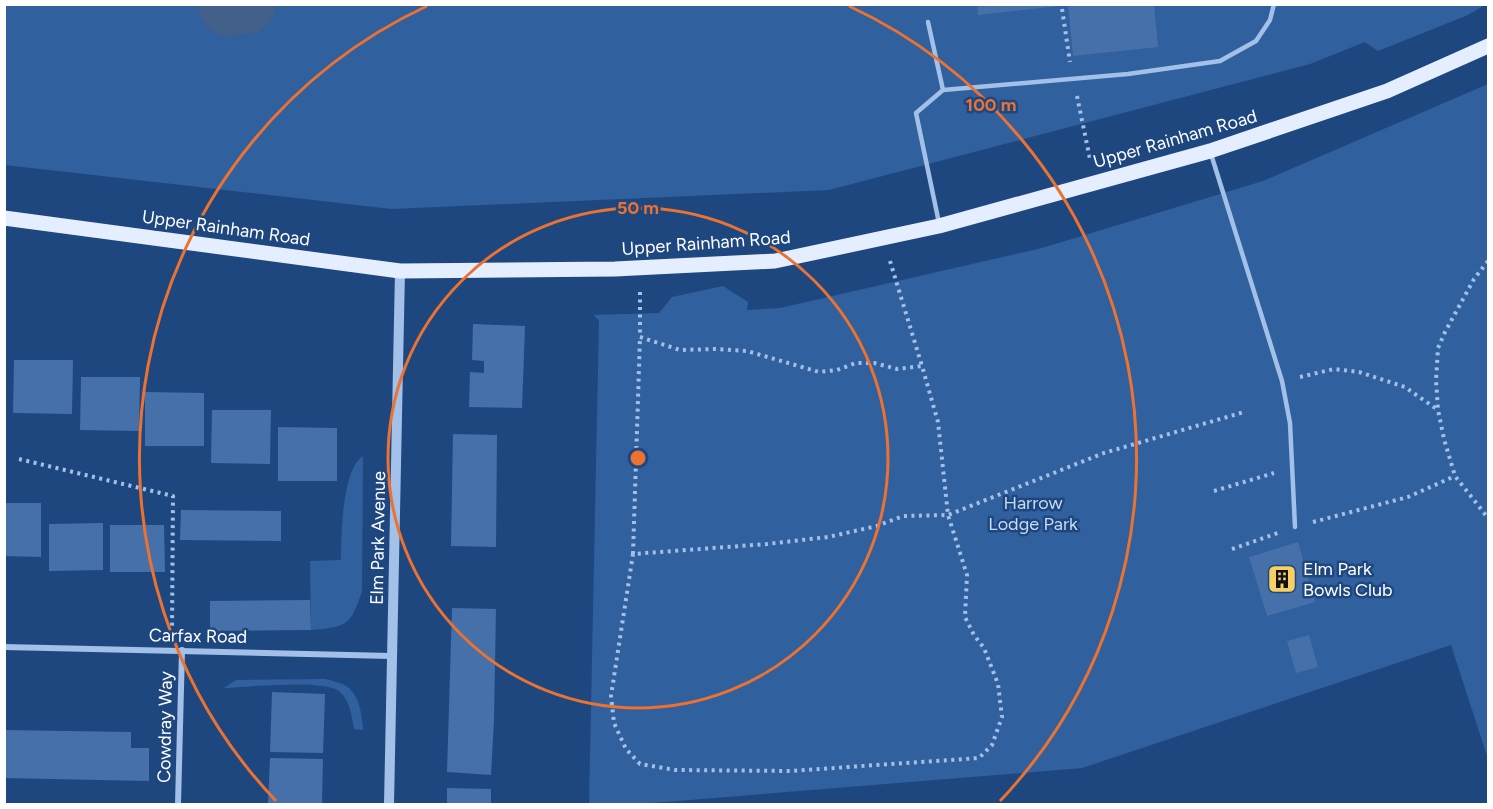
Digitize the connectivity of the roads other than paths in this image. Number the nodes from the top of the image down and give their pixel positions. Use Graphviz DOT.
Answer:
graph roads {
  1 [pos="1274,4"];
  2 [pos="928,22"];
  3 [pos="1488,46"];
  4 [pos="944,90"];
  5 [pos="1210,151"];
  6 [pos="4,218"];
  7 [pos="939,226"];
  8 [pos="400,272"];
  9 [pos="1294,527"];
  10 [pos="4,647"];
  11 [pos="182,651"];
  12 [pos="391,656"];
  13 [pos="178,804"];
  14 [pos="389,804"];
  1 -- 4 [label="lane"];
  2 -- 4 [label="lane"];
  3 -- 5 [label="main road, Upper Rainham Road"];
  4 -- 7 [label="lane"];
  5 -- 7 [label="main road, Upper Rainham Road"];
  5 -- 9 [label="lane"];
  6 -- 8 [label="main road, Upper Rainham Road"];
  7 -- 8 [label="main road, Upper Rainham Road"];
  8 -- 12 [label="street, Elm Park Avenue"];
  10 -- 11 [label="street, Carfax Road"];
  11 -- 12 [label="street, Carfax Road"];
  11 -- 13 [label="street, Cowdray Way"];
  12 -- 14 [label="street, Elm Park Avenue"];
}
